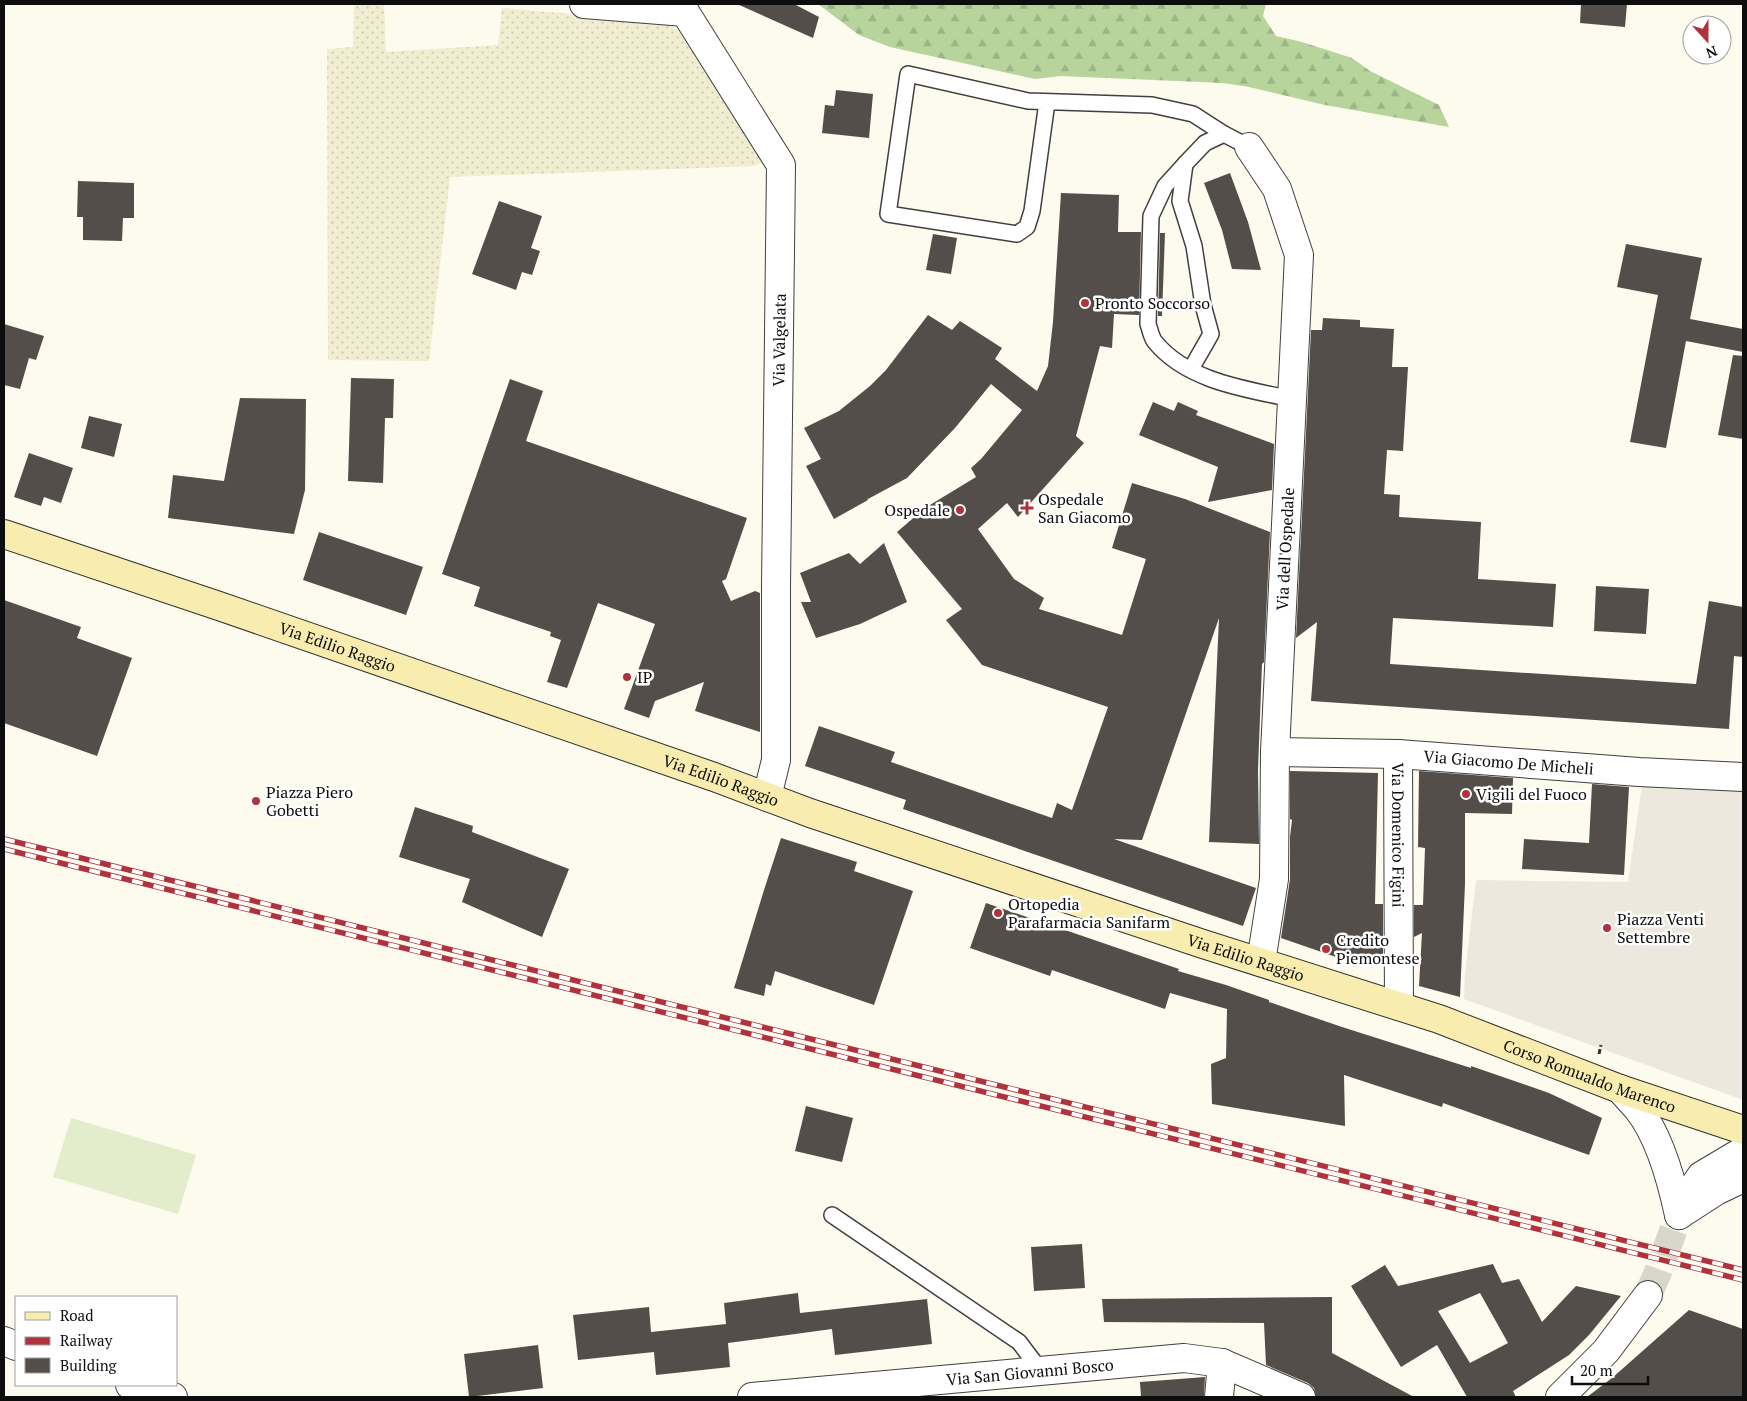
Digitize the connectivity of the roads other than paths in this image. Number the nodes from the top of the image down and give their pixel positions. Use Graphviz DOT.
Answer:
graph roads {
  1 [pos="584,4"];
  2 [pos="1047,102"];
  3 [pos="1224,134"];
  4 [pos="1250,148"];
  5 [pos="1185,164"];
  6 [pos="1191,369"];
  7 [pos="1292,399"];
  8 [pos="4,534"];
  9 [pos="1275,752"];
  10 [pos="1398,754"];
  11 [pos="1743,777"];
  12 [pos="767,797"];
  13 [pos="1261,962"];
  14 [pos="1399,1006"];
  15 [pos="1439,1018"];
  16 [pos="1620,1089"];
  17 [pos="1743,1130"];
  18 [pos="1743,1151"];
  19 [pos="1743,1178"];
  20 [pos="832,1215"];
  21 [pos="1679,1215"];
  22 [pos="1648,1295"];
  23 [pos="1222,1363"];
  24 [pos="1041,1371"];
  25 [pos="133,1386"];
  26 [pos="173,1397"];
  27 [pos="752,1397"];
  28 [pos="1219,1397"];
  29 [pos="1301,1397"];
  30 [pos="1560,1397"];
  1 -- 12 [label="street, Via Valgelata"];
  2 -- 2 [label="lane"];
  2 -- 3 [label="lane"];
  3 -- 4 [label="lane"];
  3 -- 5 [label="lane"];
  4 -- 7 [label="street, Via dell'Ospedale"];
  5 -- 6 [label="lane"];
  5 -- 6 [label="lane"];
  6 -- 7 [label="lane"];
  7 -- 9 [label="street, Via dell'Ospedale"];
  8 -- 12 [label="main road, Via Edilio Raggio"];
  9 -- 10 [label="street, Via Giacomo De Micheli"];
  9 -- 13 [label="street, Via dell'Ospedale"];
  10 -- 11 [label="street, Via Giacomo De Micheli"];
  10 -- 14 [label="street, Via Domenico Figini"];
  12 -- 13 [label="main road, Via Edilio Raggio"];
  13 -- 14 [label="main road, Via Edilio Raggio"];
  14 -- 15 [label="main road, Via Edilio Raggio"];
  15 -- 16 [label="main road, Corso Romualdo Marenco"];
  16 -- 17 [label="main road, Corso Romualdo Marenco"];
  16 -- 21 [label="street"];
  18 -- 21 [label="street"];
  19 -- 21 [label="street"];
  20 -- 24 [label="lane"];
  22 -- 30 [label="street"];
  23 -- 24 [label="street, Via San Giovanni Bosco"];
  23 -- 28 [label="street"];
  23 -- 29 [label="street, Via San Giovanni Bosco"];
  24 -- 27 [label="street, Via San Giovanni Bosco"];
  25 -- 26 [label="street"];
}
